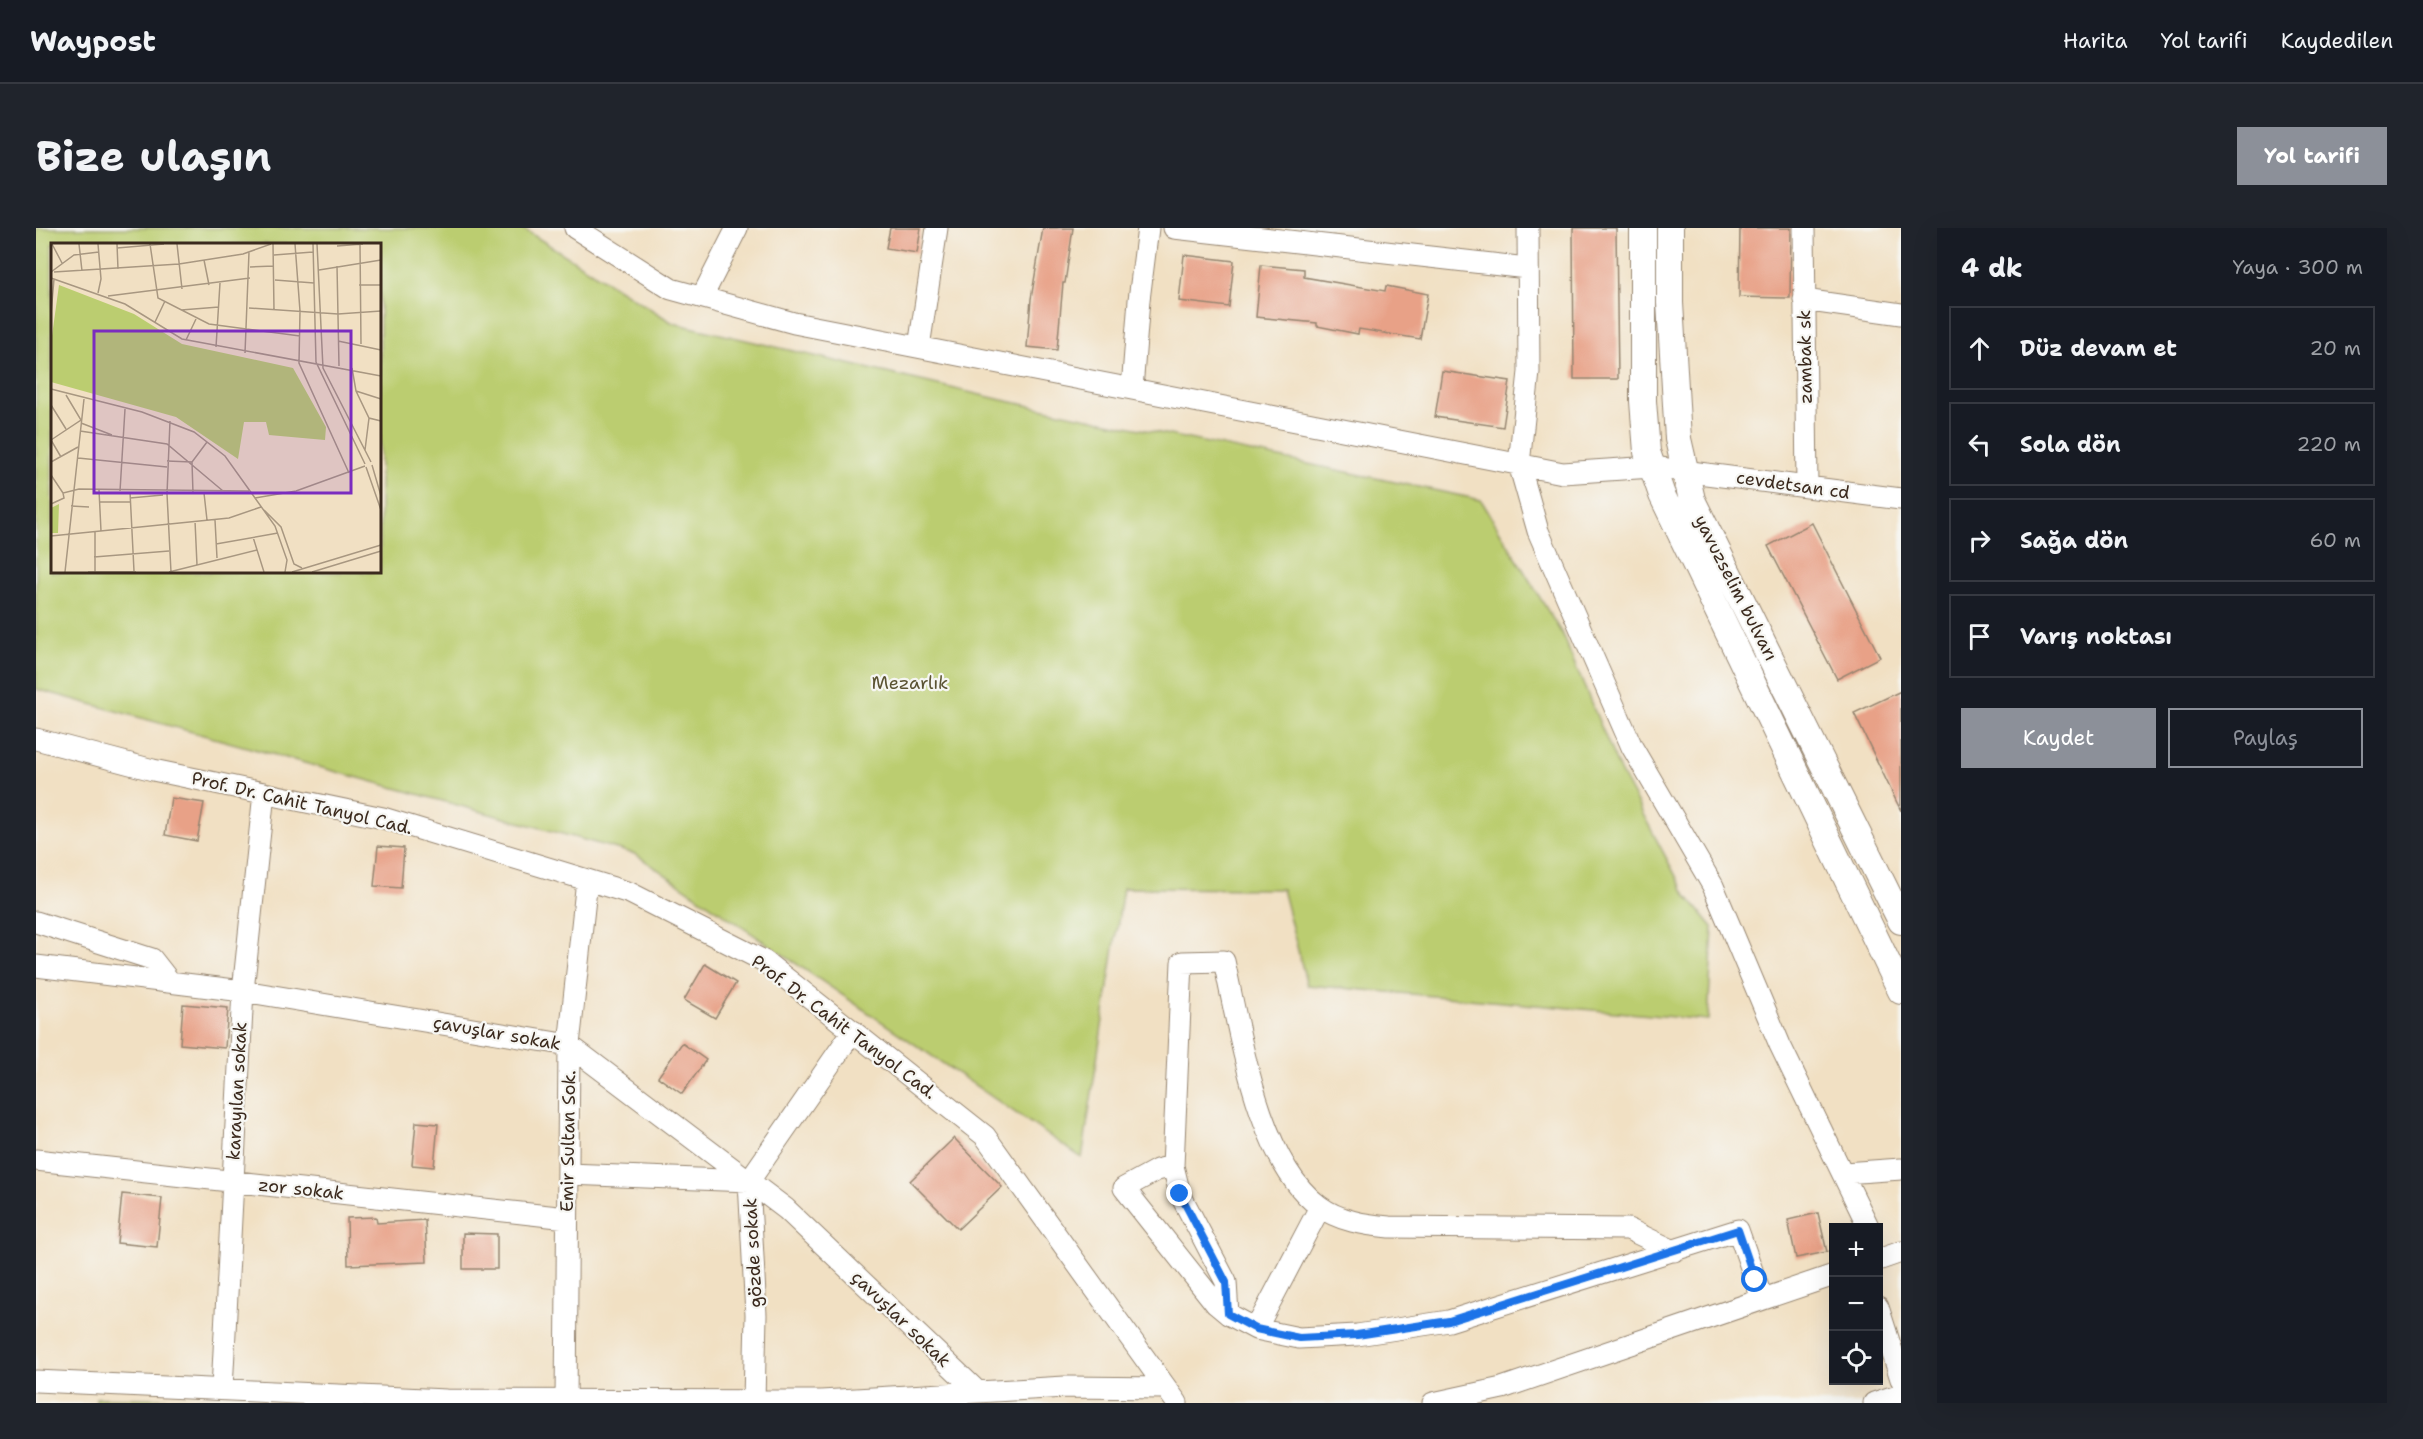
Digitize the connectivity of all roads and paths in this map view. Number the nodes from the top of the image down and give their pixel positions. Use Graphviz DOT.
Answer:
graph roads {
  1 [pos="575,228"];
  2 [pos="737,228"];
  3 [pos="937,228"];
  4 [pos="1148,228"];
  5 [pos="1174,228"];
  6 [pos="1528,228"];
  7 [pos="1643,228"];
  8 [pos="1670,228"];
  9 [pos="1804,228"];
  10 [pos="1527,268"];
  11 [pos="702,297"];
  12 [pos="1804,300"];
  13 [pos="1901,314"];
  14 [pos="919,347"];
  15 [pos="1132,389"];
  16 [pos="1519,464"];
  17 [pos="1652,466"];
  18 [pos="1685,470"];
  19 [pos="1807,486"];
  20 [pos="1901,500"];
  21 [pos="36,739"];
  22 [pos="264,793"];
  23 [pos="587,880"];
  24 [pos="1901,921"];
  25 [pos="36,922"];
  26 [pos="36,966"];
  27 [pos="170,982"];
  28 [pos="243,991"];
  29 [pos="1901,991"];
  30 [pos="853,1031"];
  31 [pos="569,1045"];
  32 [pos="36,1160"];
  33 [pos="1173,1166"];
  34 [pos="1901,1169"];
  35 [pos="1844,1173"];
  36 [pos="567,1174"];
  37 [pos="232,1181"];
  38 [pos="749,1181"];
  39 [pos="1320,1207"];
  40 [pos="567,1218"];
  41 [pos="1867,1223"];
  42 [pos="1674,1251"];
  43 [pos="1829,1276"];
  44 [pos="1762,1299"];
  45 [pos="1228,1314"];
  46 [pos="1883,1323"];
  47 [pos="1256,1329"];
  48 [pos="1901,1379"];
  49 [pos="36,1381"];
  50 [pos="222,1389"];
  51 [pos="978,1392"];
  52 [pos="77,1393"];
  53 [pos="1901,1394"];
  54 [pos="1172,1396"];
  55 [pos="297,1398"];
  56 [pos="754,1401"];
  57 [pos="566,1402"];
  58 [pos="837,1402"];
  59 [pos="1433,1403"];
  60 [pos="1874,1403"];
  1 -- 11 [label="street, cevdetsan cd"];
  2 -- 11 [label="street"];
  3 -- 14 [label="street"];
  4 -- 15 [label="street"];
  5 -- 10 [label="street"];
  6 -- 10 [label="street"];
  7 -- 17 [label="main road"];
  8 -- 18 [label="main road, yavuzselim bulvarı"];
  9 -- 12 [label="street, zambak sk"];
  10 -- 16 [label="street"];
  11 -- 14 [label="street, cevdetsan cd"];
  12 -- 13 [label="street"];
  12 -- 19 [label="street, zambak sk"];
  14 -- 15 [label="street, cevdetsan cd"];
  15 -- 16 [label="street, cevdetsan cd"];
  16 -- 17 [label="street, cevdetsan cd"];
  16 -- 35 [label="street"];
  17 -- 18 [label="street, cevdetsan cd"];
  17 -- 29 [label="main road"];
  18 -- 19 [label="street, cevdetsan cd"];
  18 -- 24 [label="main road, yavuzselim bulvarı"];
  19 -- 20 [label="street, cevdetsan cd"];
  21 -- 22 [label="street, Prof. Dr. Cahit Tanyol Cad."];
  22 -- 23 [label="street, Prof. Dr. Cahit Tanyol Cad."];
  22 -- 28 [label="street, karayılan sokak"];
  23 -- 30 [label="street, Prof. Dr. Cahit Tanyol Cad."];
  23 -- 31 [label="street, Emir Sultan Sok."];
  25 -- 27 [label="street"];
  26 -- 27 [label="street, çavuşlar sokak"];
  27 -- 28 [label="street, çavuşlar sokak"];
  28 -- 31 [label="street, çavuşlar sokak"];
  28 -- 37 [label="street, karayılan sokak"];
  30 -- 38 [label="street, gözde sokak"];
  30 -- 54 [label="street, Prof. Dr. Cahit Tanyol Cad."];
  31 -- 36 [label="street, Emir Sultan Sok."];
  31 -- 38 [label="street, çavuşlar sokak"];
  32 -- 37 [label="street, zor sokak"];
  33 -- 39 [label="street"];
  33 -- 45 [label="street"];
  33 -- 45 [label="street"];
  34 -- 35 [label="street"];
  35 -- 41 [label="street"];
  36 -- 38 [label="street"];
  36 -- 40 [label="street, Emir Sultan Sok."];
  37 -- 40 [label="street, zor sokak"];
  37 -- 50 [label="street, karayılan sokak"];
  38 -- 51 [label="street, çavuşlar sokak"];
  38 -- 56 [label="street, gözde sokak"];
  39 -- 42 [label="street"];
  39 -- 47 [label="street"];
  40 -- 57 [label="street, Emir Sultan Sok."];
  42 -- 44 [label="street"];
  42 -- 47 [label="street"];
  43 -- 44 [label="street"];
  44 -- 59 [label="street"];
  45 -- 47 [label="street"];
  46 -- 48 [label="street"];
  49 -- 52 [label="street"];
  50 -- 52 [label="street"];
  50 -- 55 [label="street"];
  51 -- 54 [label="street"];
  51 -- 58 [label="street"];
  53 -- 60 [label="street"];
  55 -- 57 [label="street"];
  56 -- 57 [label="street"];
  56 -- 58 [label="street"];
}
